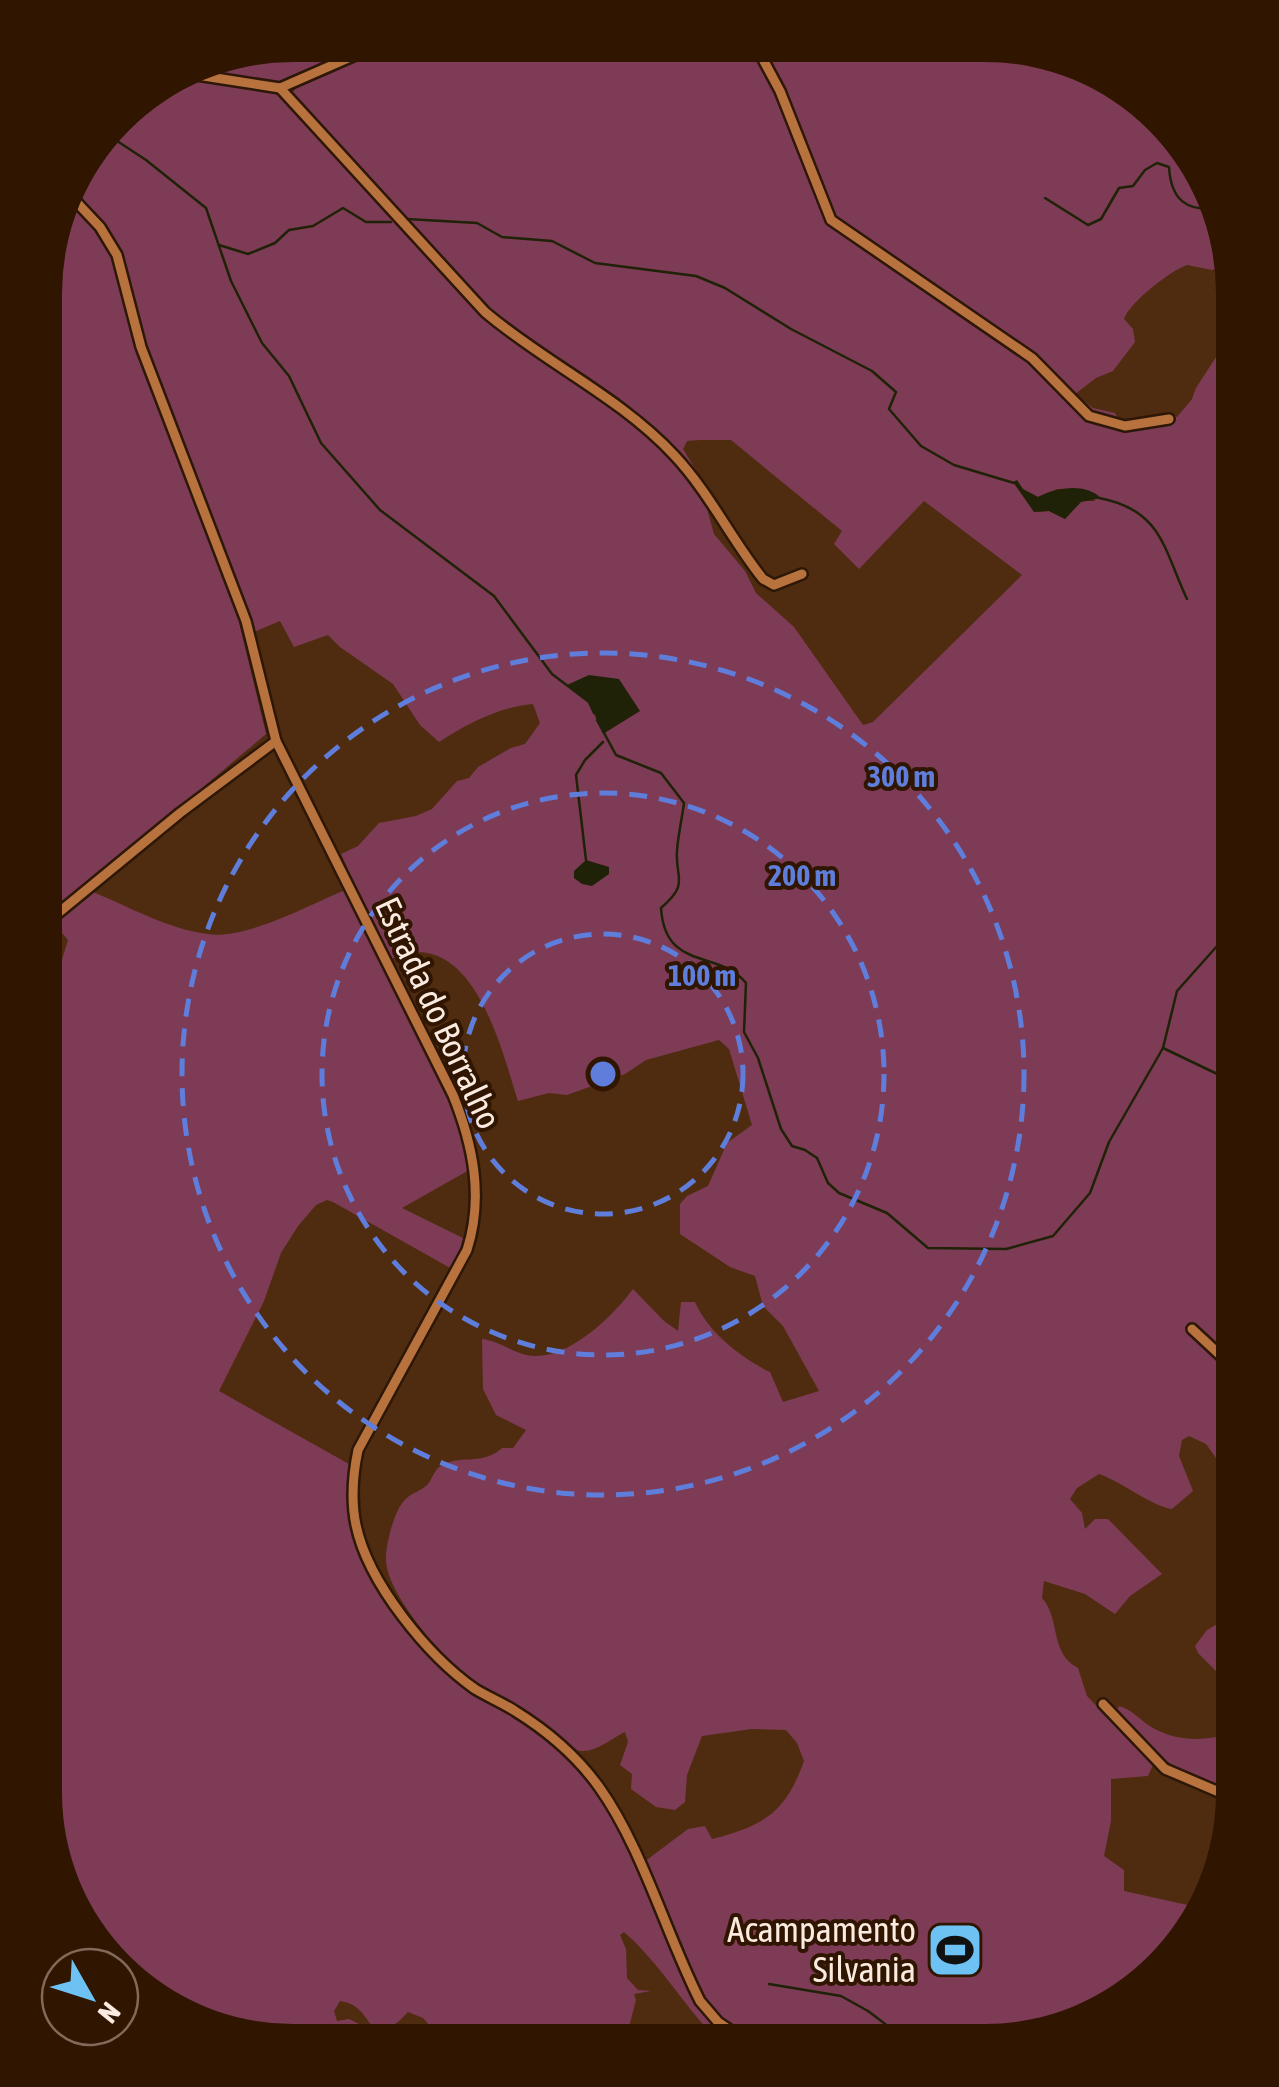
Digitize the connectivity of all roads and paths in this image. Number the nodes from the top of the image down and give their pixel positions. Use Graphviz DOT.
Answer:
graph roads {
  1 [pos="764,62"];
  2 [pos="337,63"];
  3 [pos="212,77"];
  4 [pos="280,88"];
  5 [pos="80,206"];
  6 [pos="1169,419"];
  7 [pos="802,574"];
  8 [pos="276,741"];
  9 [pos="62,910"];
  10 [pos="1192,1329"];
  11 [pos="1216,1351"];
  12 [pos="1102,1704"];
  13 [pos="1216,1790"];
  14 [pos="721,2024"];
  1 -- 6 [label="street"];
  2 -- 4 [label="street"];
  3 -- 4 [label="street"];
  4 -- 7 [label="street"];
  5 -- 8 [label="street, Estrada do Borralho"];
  8 -- 9 [label="street"];
  8 -- 14 [label="street, Estrada do Borralho"];
  10 -- 11 [label="street"];
  12 -- 13 [label="street"];
}
